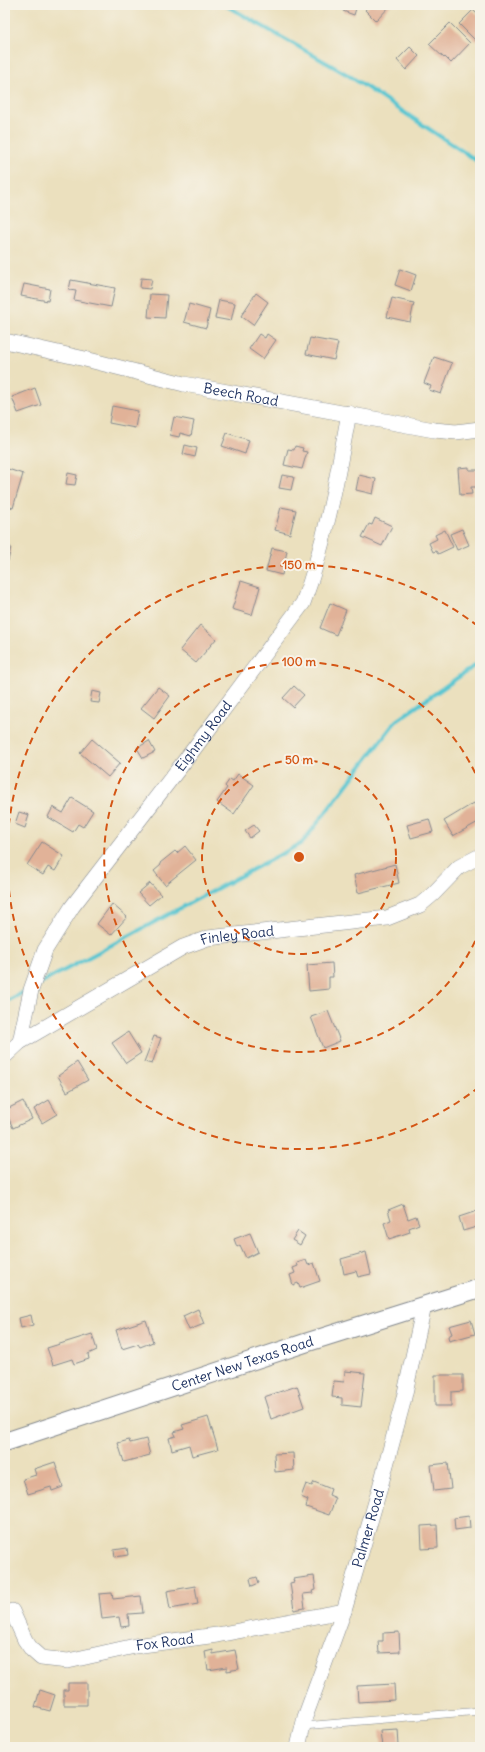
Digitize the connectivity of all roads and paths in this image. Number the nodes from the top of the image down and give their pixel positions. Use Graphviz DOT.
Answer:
graph roads {
  1 [pos="5,341"];
  2 [pos="349,413"];
  3 [pos="480,429"];
  4 [pos="480,856"];
  5 [pos="20,1042"];
  6 [pos="5,1056"];
  7 [pos="480,1288"];
  8 [pos="424,1306"];
  9 [pos="5,1442"];
  10 [pos="12,1610"];
  11 [pos="344,1611"];
  12 [pos="480,1711"];
  13 [pos="303,1726"];
  14 [pos="298,1747"];
  1 -- 2 [label="street, Beech Road"];
  2 -- 3 [label="street, Beech Road"];
  2 -- 5 [label="street, Eighmy Road"];
  4 -- 5 [label="street, Finley Road"];
  5 -- 6 [label="street, Finley Road"];
  7 -- 8 [label="street, Center New Texas Road"];
  8 -- 9 [label="street, Center New Texas Road"];
  8 -- 11 [label="street, Palmer Road"];
  10 -- 11 [label="street, Fox Road"];
  11 -- 13 [label="street, Palmer Road"];
  12 -- 13 [label="lane"];
  13 -- 14 [label="street, Palmer Road"];
}
